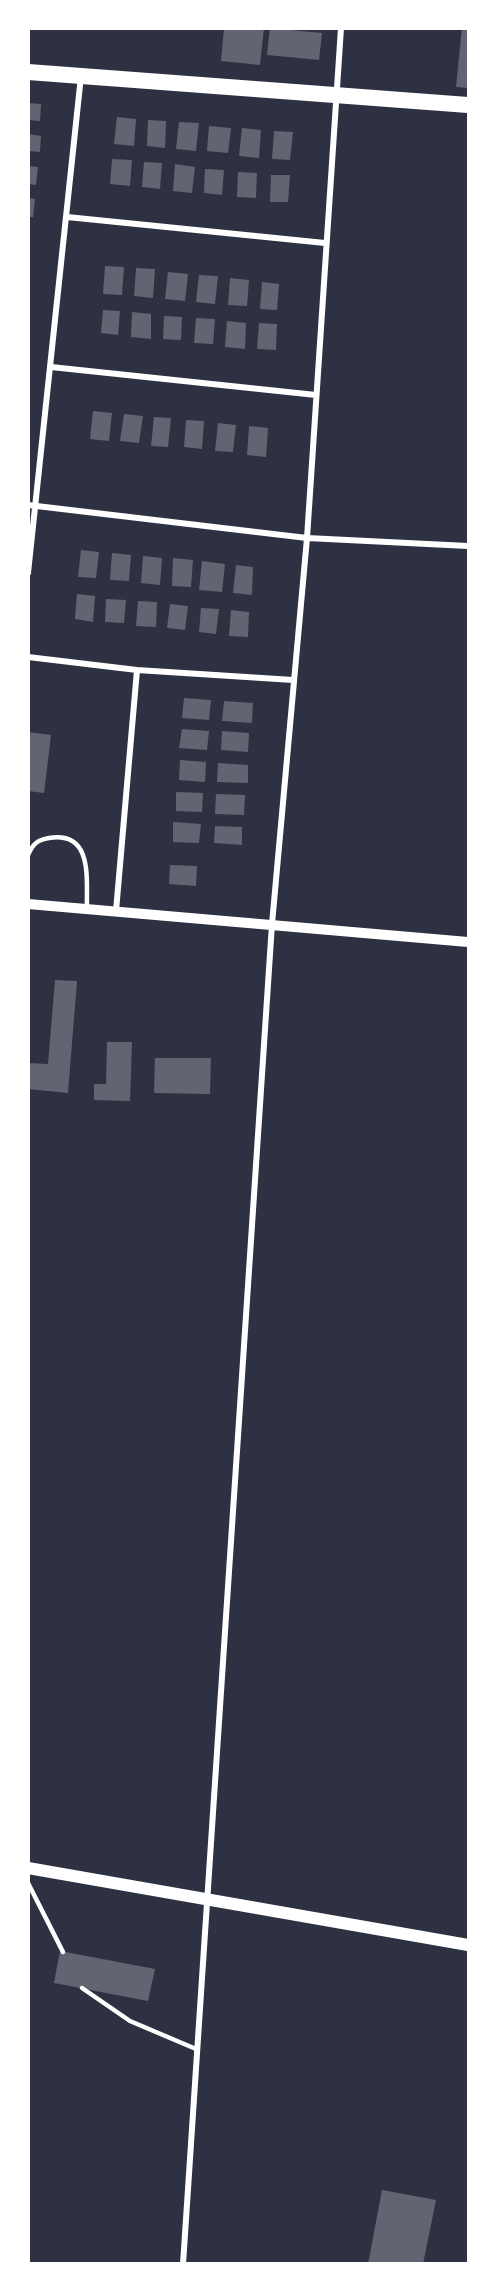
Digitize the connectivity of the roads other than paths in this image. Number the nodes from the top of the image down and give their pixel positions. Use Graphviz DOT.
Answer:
graph roads {
  1 [pos="341,28"];
  2 [pos="28,72"];
  3 [pos="82,76"];
  4 [pos="335,94"];
  5 [pos="468,105"];
  6 [pos="67,217"];
  7 [pos="325,243"];
  8 [pos="51,367"];
  9 [pos="316,395"];
  10 [pos="32,505"];
  11 [pos="307,538"];
  12 [pos="468,546"];
  13 [pos="28,573"];
  14 [pos="28,657"];
  15 [pos="137,670"];
  16 [pos="293,680"];
  17 [pos="28,855"];
  18 [pos="28,904"];
  19 [pos="87,909"];
  20 [pos="116,911"];
  21 [pos="272,924"];
  22 [pos="468,942"];
  23 [pos="28,1868"];
  24 [pos="28,1883"];
  25 [pos="206,1898"];
  26 [pos="468,1946"];
  27 [pos="63,1952"];
  28 [pos="82,1988"];
  29 [pos="196,2049"];
  30 [pos="183,2264"];
  1 -- 4 [label="street"];
  2 -- 3 [label="highway"];
  3 -- 4 [label="highway"];
  3 -- 6 [label="street"];
  4 -- 5 [label="highway"];
  4 -- 7 [label="street"];
  6 -- 7 [label="street"];
  6 -- 8 [label="street"];
  7 -- 9 [label="street"];
  8 -- 9 [label="street"];
  8 -- 10 [label="street"];
  9 -- 11 [label="street"];
  10 -- 11 [label="street"];
  10 -- 13 [label="street"];
  11 -- 12 [label="street"];
  11 -- 16 [label="street"];
  14 -- 15 [label="street"];
  15 -- 16 [label="street"];
  15 -- 20 [label="street"];
  16 -- 21 [label="street"];
  17 -- 19 [label="lane"];
  18 -- 19 [label="street"];
  19 -- 20 [label="street"];
  20 -- 21 [label="street"];
  21 -- 22 [label="street"];
  21 -- 25 [label="street"];
  23 -- 25 [label="main road"];
  24 -- 27 [label="lane"];
  25 -- 26 [label="main road"];
  25 -- 29 [label="street"];
  28 -- 29 [label="lane"];
  29 -- 30 [label="street"];
}
